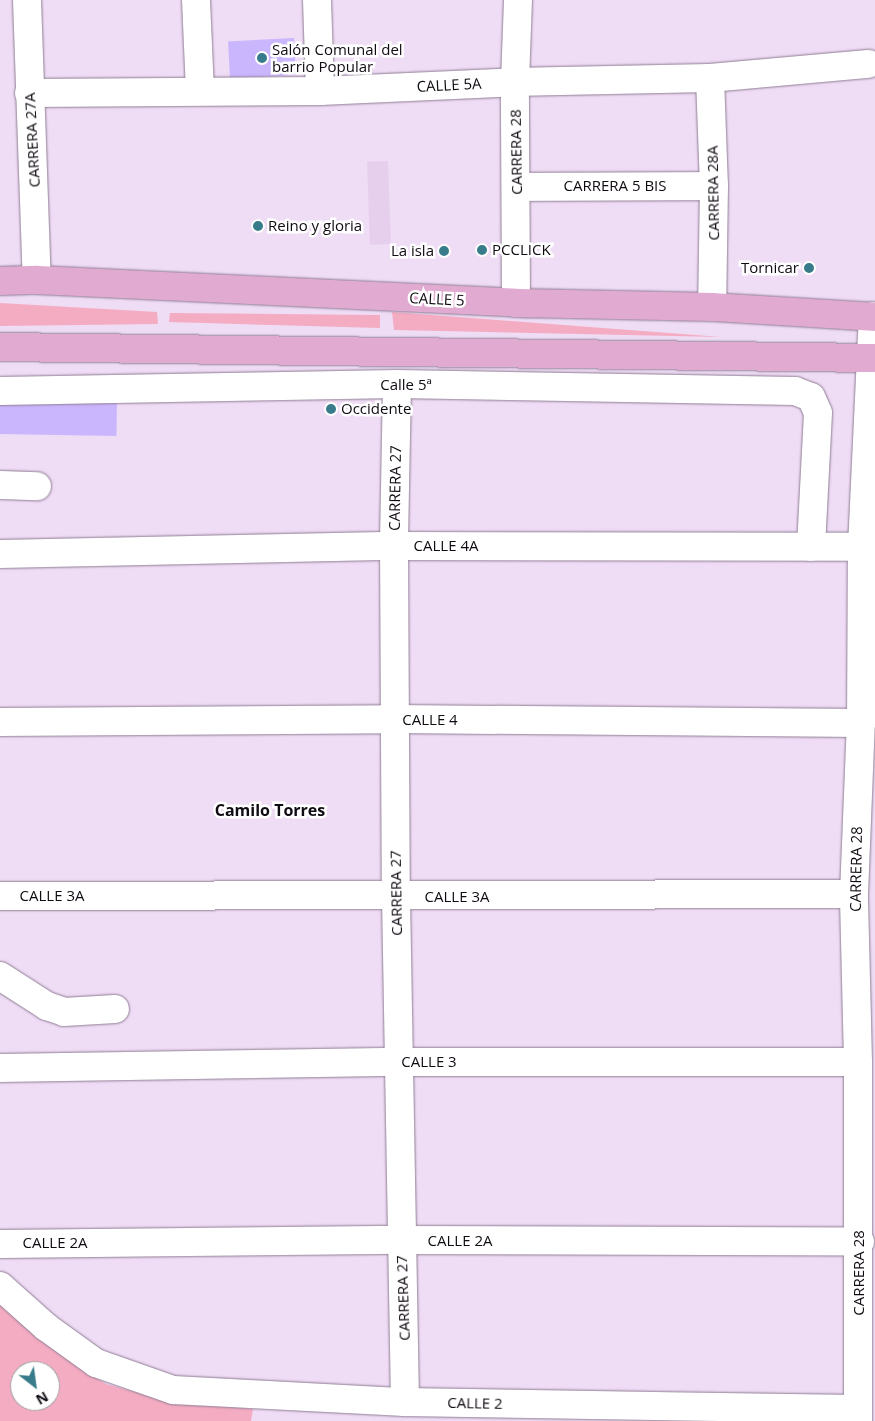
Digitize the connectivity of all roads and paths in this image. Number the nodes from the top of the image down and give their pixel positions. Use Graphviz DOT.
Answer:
graph roads {
  1 [pos="27,0"];
  2 [pos="196,0"];
  3 [pos="317,0"];
  4 [pos="518,0"];
  5 [pos="868,64"];
  6 [pos="710,78"];
  7 [pos="515,82"];
  8 [pos="200,91"];
  9 [pos="320,91"];
  10 [pos="29,93"];
  11 [pos="714,186"];
  12 [pos="516,187"];
  13 [pos="37,280"];
  14 [pos="0,281"];
  15 [pos="516,303"];
  16 [pos="712,307"];
  17 [pos="874,316"];
  18 [pos="0,347"];
  19 [pos="873,358"];
  20 [pos="397,384"];
  21 [pos="0,390"];
  22 [pos="0,485"];
  23 [pos="36,486"];
  24 [pos="394,546"];
  25 [pos="811,547"];
  26 [pos="862,547"];
  27 [pos="0,554"];
  28 [pos="395,720"];
  29 [pos="0,722"];
  30 [pos="861,723"];
  31 [pos="854,894"];
  32 [pos="0,896"];
  33 [pos="396,897"];
  34 [pos="0,976"];
  35 [pos="115,1009"];
  36 [pos="866,1014"];
  37 [pos="399,1062"];
  38 [pos="858,1062"];
  39 [pos="0,1068"];
  40 [pos="401,1240"];
  41 [pos="0,1244"];
  42 [pos="865,1257"];
  43 [pos="0,1286"];
  44 [pos="405,1402"];
  45 [pos="858,1415"];
  1 -- 10 [label="street, CARRERA 27A"];
  2 -- 8 [label="street"];
  3 -- 9 [label="street"];
  4 -- 7 [label="street, CARRERA 28"];
  5 -- 6 [label="street, CALLE 5A"];
  6 -- 7 [label="street, CALLE 5A"];
  6 -- 11 [label="street, CARRERA 28A"];
  7 -- 9 [label="street, CALLE 5A"];
  7 -- 12 [label="street, CARRERA 28"];
  8 -- 9 [label="street, CALLE 5A"];
  8 -- 10 [label="street, CALLE 5A"];
  10 -- 13 [label="street, CARRERA 27A"];
  11 -- 12 [label="street, CARRERA 5 BIS"];
  11 -- 16 [label="street, CARRERA 28A"];
  12 -- 15 [label="street, CARRERA 28"];
  13 -- 14 [label="main road, CALLE 5"];
  13 -- 15 [label="main road, CALLE 5"];
  15 -- 16 [label="main road, CALLE 5"];
  16 -- 17 [label="main road, CALLE 5"];
  17 -- 19 [label="street, CARRERA 28"];
  18 -- 19 [label="main road"];
  19 -- 26 [label="street, CARRERA 28"];
  20 -- 21 [label="street, Calle 5ª"];
  20 -- 24 [label="street, CARRERA 27"];
  20 -- 25 [label="street, Calle 5ª"];
  22 -- 23 [label="street"];
  24 -- 25 [label="street, CALLE 4A"];
  24 -- 27 [label="street, CALLE 4A"];
  24 -- 28 [label="street, CARRERA 27"];
  25 -- 26 [label="street, CALLE 4A"];
  26 -- 30 [label="street, CARRERA 28"];
  28 -- 29 [label="street, CALLE 4"];
  28 -- 30 [label="street, CALLE 4"];
  28 -- 33 [label="street, CARRERA 27"];
  30 -- 31 [label="street, CARRERA 28"];
  31 -- 33 [label="street, CALLE 3A"];
  31 -- 36 [label="street, CARRERA 28"];
  32 -- 33 [label="street, CALLE 3A"];
  33 -- 37 [label="street, CARRERA 27"];
  34 -- 35 [label="street"];
  36 -- 38 [label="street, CARRERA 28"];
  37 -- 38 [label="street, CALLE 3"];
  37 -- 39 [label="street, CALLE 3"];
  37 -- 40 [label="street, CARRERA 27"];
  38 -- 42 [label="street, CARRERA 28"];
  40 -- 41 [label="street, CALLE 2A"];
  40 -- 42 [label="street, CALLE 2A"];
  40 -- 44 [label="street, CARRERA 27"];
  42 -- 45 [label="street, CARRERA 28"];
  43 -- 44 [label="street, CALLE 2"];
  44 -- 45 [label="street, CALLE 2"];
}
